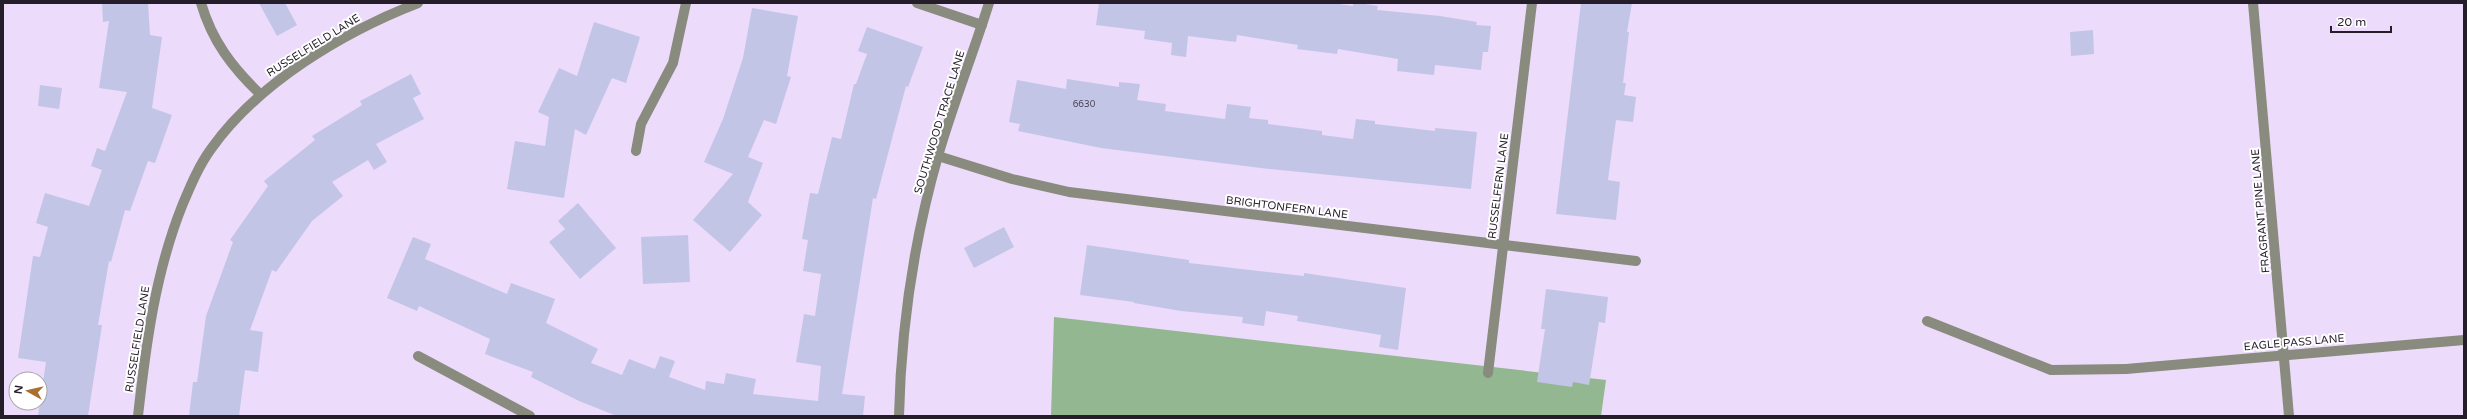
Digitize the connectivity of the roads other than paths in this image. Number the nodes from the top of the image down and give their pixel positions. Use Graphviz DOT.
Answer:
graph roads {
  1 [pos="201,3"];
  2 [pos="418,3"];
  3 [pos="686,3"];
  4 [pos="917,3"];
  5 [pos="989,3"];
  6 [pos="1532,3"];
  7 [pos="2253,3"];
  8 [pos="982,25"];
  9 [pos="260,94"];
  10 [pos="636,151"];
  11 [pos="938,156"];
  12 [pos="1503,244"];
  13 [pos="1636,261"];
  14 [pos="1927,321"];
  15 [pos="2464,340"];
  16 [pos="2284,354"];
  17 [pos="418,356"];
  18 [pos="1488,373"];
  19 [pos="138,416"];
  20 [pos="530,416"];
  21 [pos="898,416"];
  22 [pos="2289,416"];
  1 -- 9 [label="street"];
  2 -- 9 [label="street, RUSSELFIELD LANE"];
  3 -- 10 [label="street"];
  4 -- 8 [label="street"];
  5 -- 8 [label="street, SOUTHWOOD TRACE LANE"];
  6 -- 12 [label="street, RUSSELFERN LANE"];
  7 -- 16 [label="street, FRAGRANT PINE LANE"];
  8 -- 11 [label="street, SOUTHWOOD TRACE LANE"];
  9 -- 19 [label="street, RUSSELFIELD LANE"];
  11 -- 12 [label="street, BRIGHTONFERN LANE"];
  11 -- 21 [label="street, SOUTHWOOD TRACE LANE"];
  12 -- 13 [label="street, BRIGHTONFERN LANE"];
  12 -- 18 [label="street, RUSSELFERN LANE"];
  14 -- 16 [label="street, EAGLE PASS LANE"];
  15 -- 16 [label="street, EAGLE PASS LANE"];
  16 -- 22 [label="street, FRAGRANT PINE LANE"];
  17 -- 20 [label="street"];
}
